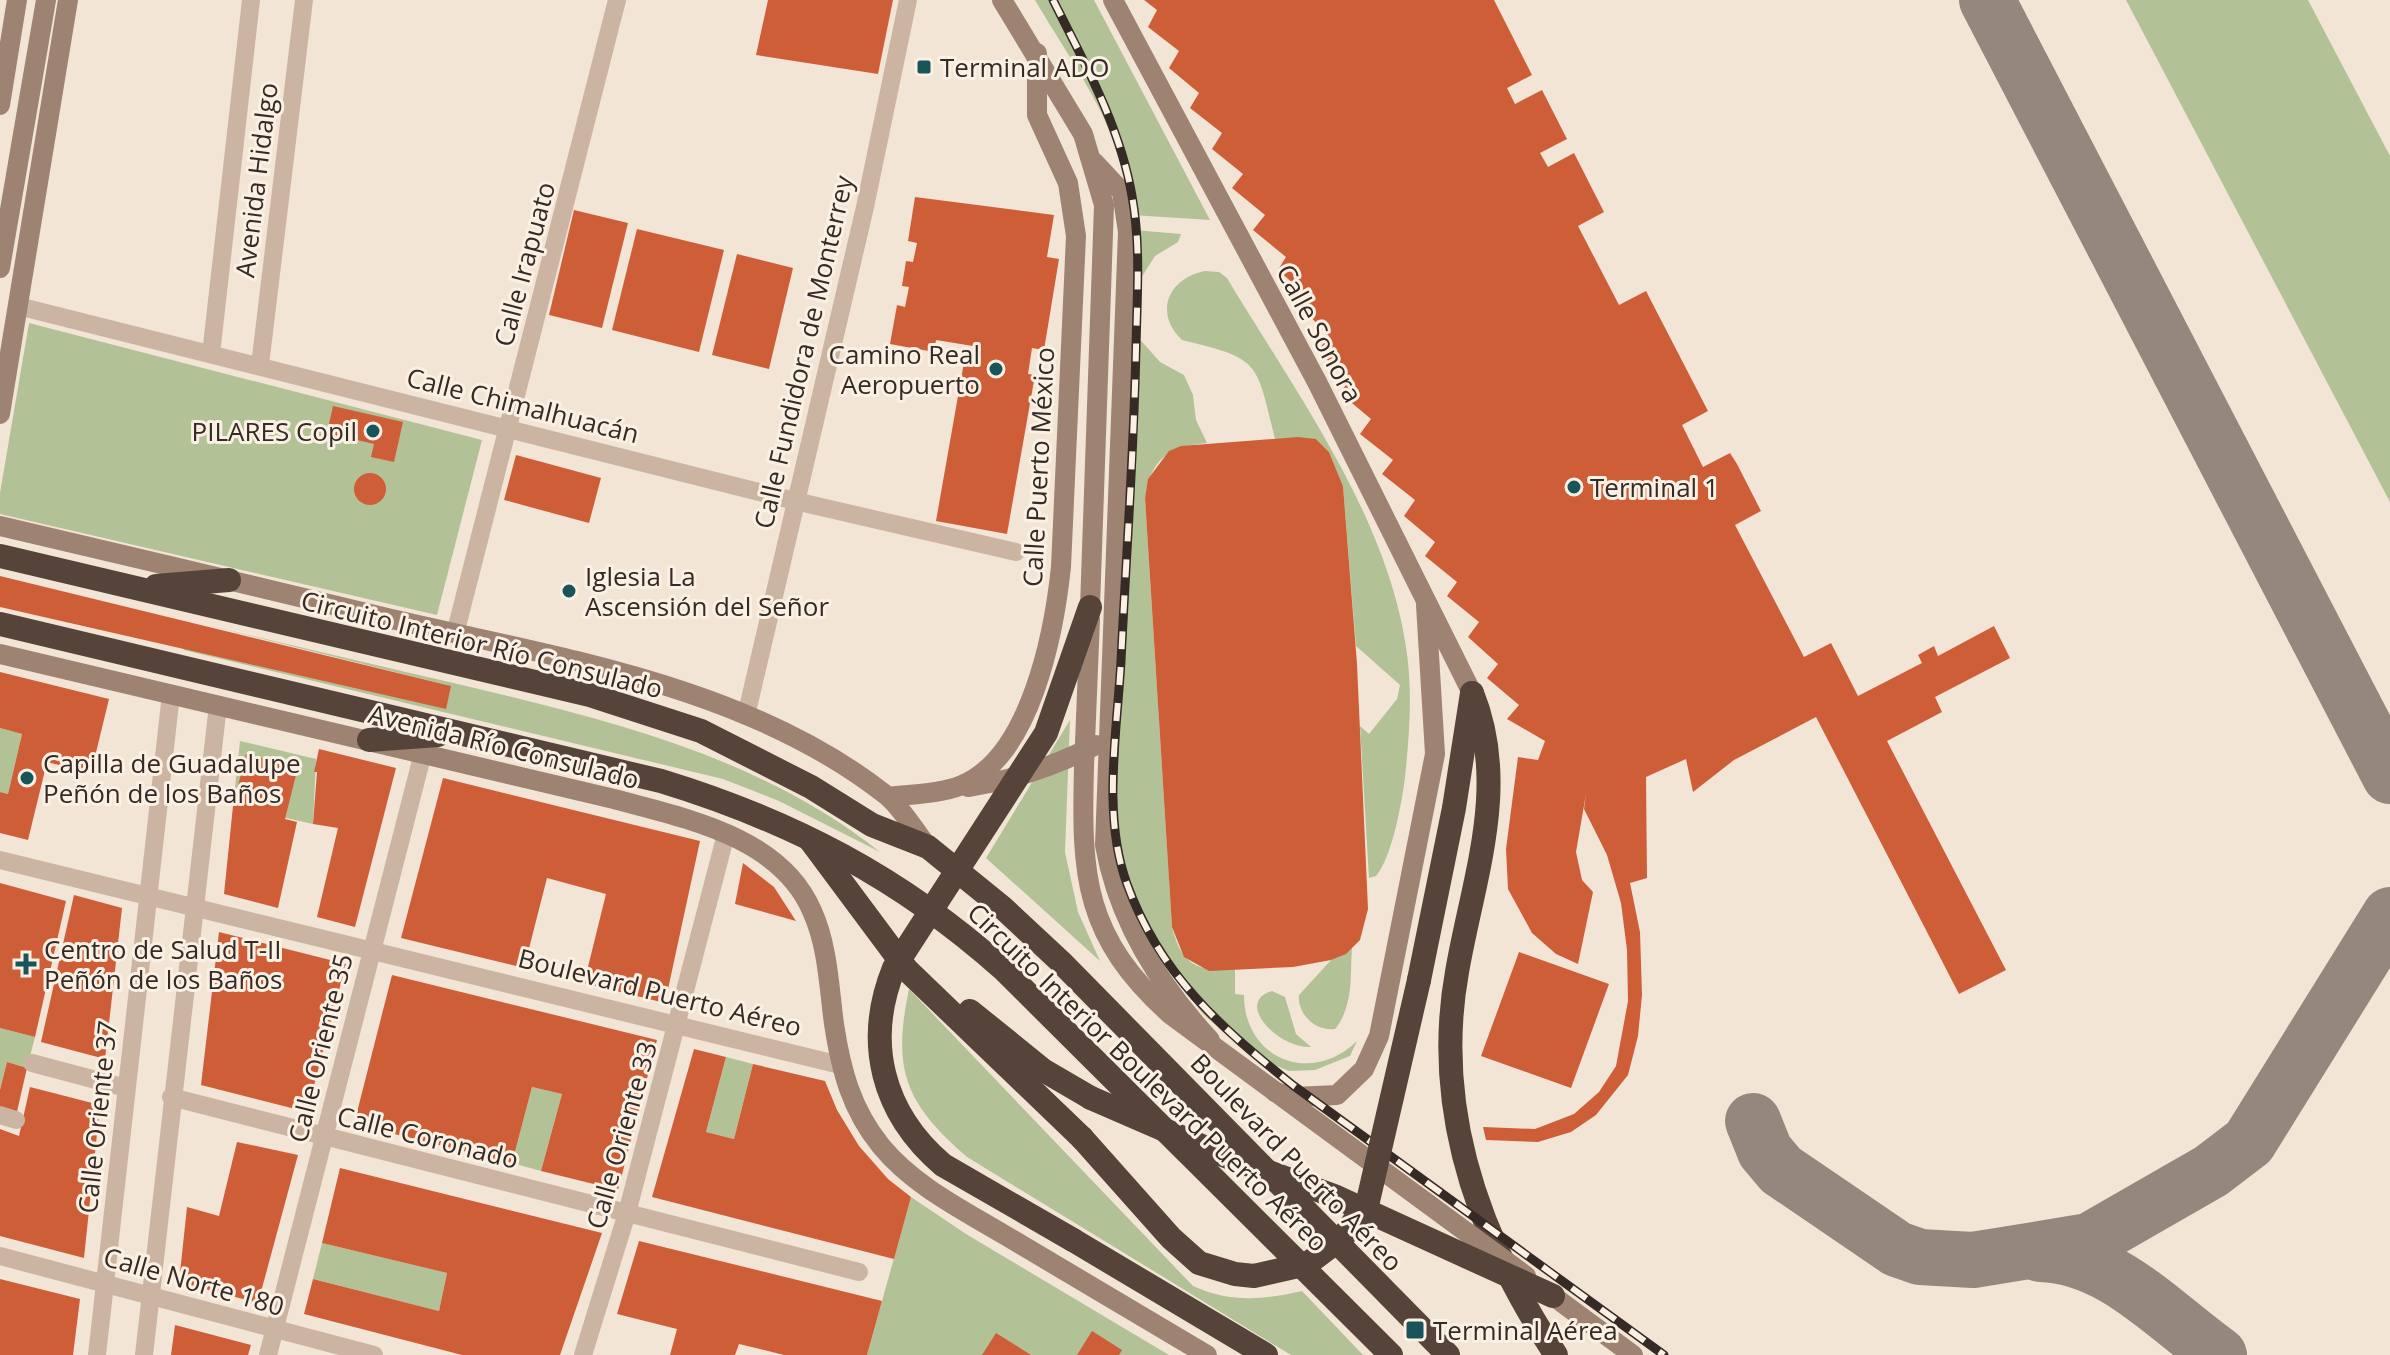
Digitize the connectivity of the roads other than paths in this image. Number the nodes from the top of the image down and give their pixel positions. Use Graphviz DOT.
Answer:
graph roads {
  1 [pos="17,0"];
  2 [pos="37,0"];
  3 [pos="46,0"];
  4 [pos="68,0"];
  5 [pos="251,0"];
  6 [pos="304,0"];
  7 [pos="617,0"];
  8 [pos="908,0"];
  9 [pos="1002,0"];
  10 [pos="1113,0"];
  11 [pos="1037,53"];
  12 [pos="31,71"];
  13 [pos="0,105"];
  14 [pos="1094,162"];
  15 [pos="0,268"];
  16 [pos="18,306"];
  17 [pos="211,354"];
  18 [pos="260,365"];
  19 [pos="0,414"];
  20 [pos="508,428"];
  21 [pos="795,501"];
  22 [pos="0,526"];
  23 [pos="1016,552"];
  24 [pos="0,556"];
  25 [pos="229,580"];
  26 [pos="135,588"];
  27 [pos="1426,605"];
  28 [pos="1090,607"];
  29 [pos="0,624"];
  30 [pos="455,634"];
  31 [pos="0,654"];
  32 [pos="1472,693"];
  33 [pos="171,694"];
  34 [pos="218,705"];
  35 [pos="746,716"];
  36 [pos="462,733"];
  37 [pos="369,740"];
  38 [pos="1107,740"];
  39 [pos="423,753"];
  40 [pos="949,789"];
  41 [pos="889,797"];
  42 [pos="726,834"];
  43 [pos="807,836"];
  44 [pos="928,847"];
  45 [pos="0,860"];
  46 [pos="148,894"];
  47 [pos="194,906"];
  48 [pos="882,933"];
  49 [pos="372,949"];
  50 [pos="678,1027"];
  51 [pos="32,1063"];
  52 [pos="840,1065"];
  53 [pos="126,1088"];
  54 [pos="171,1097"];
  55 [pos="324,1139"];
  56 [pos="627,1213"];
  57 [pos="0,1256"];
  58 [pos="859,1272"];
  59 [pos="106,1282"];
  60 [pos="150,1294"];
  61 [pos="1553,1296"];
  62 [pos="274,1331"];
  63 [pos="97,1355"];
  64 [pos="144,1355"];
  65 [pos="268,1355"];
  66 [pos="374,1355"];
  67 [pos="583,1355"];
  68 [pos="1207,1355"];
  69 [pos="1266,1355"];
  70 [pos="1391,1355"];
  71 [pos="1448,1355"];
  72 [pos="1556,1355"];
  73 [pos="1633,1355"];
  1 -- 13 [label="street"];
  2 -- 12 [label="street"];
  3 -- 12 [label="street"];
  4 -- 16 [label="street"];
  5 -- 17 [label="street, Avenida Hidalgo"];
  6 -- 18 [label="street, Avenida Hidalgo"];
  7 -- 20 [label="street, Calle Irapuato"];
  8 -- 21 [label="street, Calle Fundidora de Monterrey"];
  9 -- 11 [label="street"];
  10 -- 27 [label="street, Calle Sonora"];
  11 -- 14 [label="street"];
  11 -- 40 [label="street, Calle Puerto México"];
  12 -- 15 [label="street"];
  14 -- 28 [label="street"];
  14 -- 38 [label="street"];
  16 -- 17 [label="street, Calle Chimalhuacán"];
  16 -- 19 [label="street"];
  17 -- 18 [label="street, Calle Chimalhuacán"];
  18 -- 20 [label="street, Calle Chimalhuacán"];
  20 -- 21 [label="street, Calle Chimalhuacán"];
  20 -- 30 [label="street, Calle Irapuato"];
  21 -- 23 [label="street, Calle Chimalhuacán"];
  21 -- 35 [label="street, Calle Fundidora de Monterrey"];
  22 -- 25 [label="street"];
  24 -- 26 [label="highway, Circuito Interior Río Consulado"];
  25 -- 26 [label="highway"];
  25 -- 30 [label="street"];
  26 -- 44 [label="highway, Circuito Interior Río Consulado"];
  27 -- 32 [label="street, Calle Sonora"];
  27 -- 38 [label="street"];
  28 -- 61 [label="street, bridge"];
  28 -- 69 [label="highway, bridge"];
  29 -- 36 [label="highway"];
  30 -- 35 [label="street"];
  31 -- 33 [label="street, Avenida Río Consulado"];
  32 -- 48 [label="highway, bridge"];
  32 -- 72 [label="highway, bridge"];
  33 -- 34 [label="street, Avenida Río Consulado"];
  33 -- 46 [label="street, Calle Oriente 37"];
  34 -- 37 [label="street, Avenida Río Consulado"];
  34 -- 47 [label="street"];
  35 -- 41 [label="street"];
  36 -- 37 [label="highway"];
  36 -- 43 [label="highway"];
  37 -- 39 [label="street, Avenida Río Consulado"];
  38 -- 40 [label="street"];
  39 -- 42 [label="street, Avenida Río Consulado"];
  39 -- 49 [label="street, Calle Oriente 35"];
  40 -- 41 [label="street, Calle Puerto México"];
  41 -- 44 [label="street"];
  42 -- 50 [label="street, Calle Oriente 33"];
  42 -- 52 [label="street, Avenida Río Consulado"];
  43 -- 48 [label="highway"];
  43 -- 70 [label="highway, Circuito Interior Boulevard Puerto Aéreo"];
  44 -- 71 [label="highway, Boulevard Puerto Aéreo"];
  45 -- 46 [label="street, Boulevard Puerto Aéreo"];
  46 -- 47 [label="street, Boulevard Puerto Aéreo"];
  46 -- 53 [label="street, Calle Oriente 37"];
  47 -- 49 [label="street, Boulevard Puerto Aéreo"];
  47 -- 54 [label="street"];
  48 -- 61 [label="highway, bridge"];
  49 -- 50 [label="street, Boulevard Puerto Aéreo"];
  49 -- 55 [label="street, Calle Oriente 35"];
  50 -- 52 [label="street, Boulevard Puerto Aéreo"];
  50 -- 56 [label="street, Calle Oriente 33"];
  51 -- 53 [label="street"];
  52 -- 68 [label="street"];
  53 -- 59 [label="street, Calle Oriente 37"];
  54 -- 55 [label="street, Calle Coronado"];
  54 -- 60 [label="street"];
  55 -- 56 [label="street, Calle Coronado"];
  55 -- 62 [label="street, Calle Oriente 35"];
  56 -- 58 [label="street, Calle Coronado"];
  56 -- 67 [label="street, Calle Oriente 33"];
  57 -- 59 [label="street, Calle Norte 180"];
  59 -- 60 [label="street, Calle Norte 180"];
  59 -- 63 [label="street, Calle Oriente 37"];
  60 -- 62 [label="street, Calle Norte 180"];
  60 -- 64 [label="street"];
  61 -- 73 [label="street"];
  62 -- 65 [label="street, Calle Oriente 35"];
  62 -- 66 [label="street, Calle Norte 180"];
}
